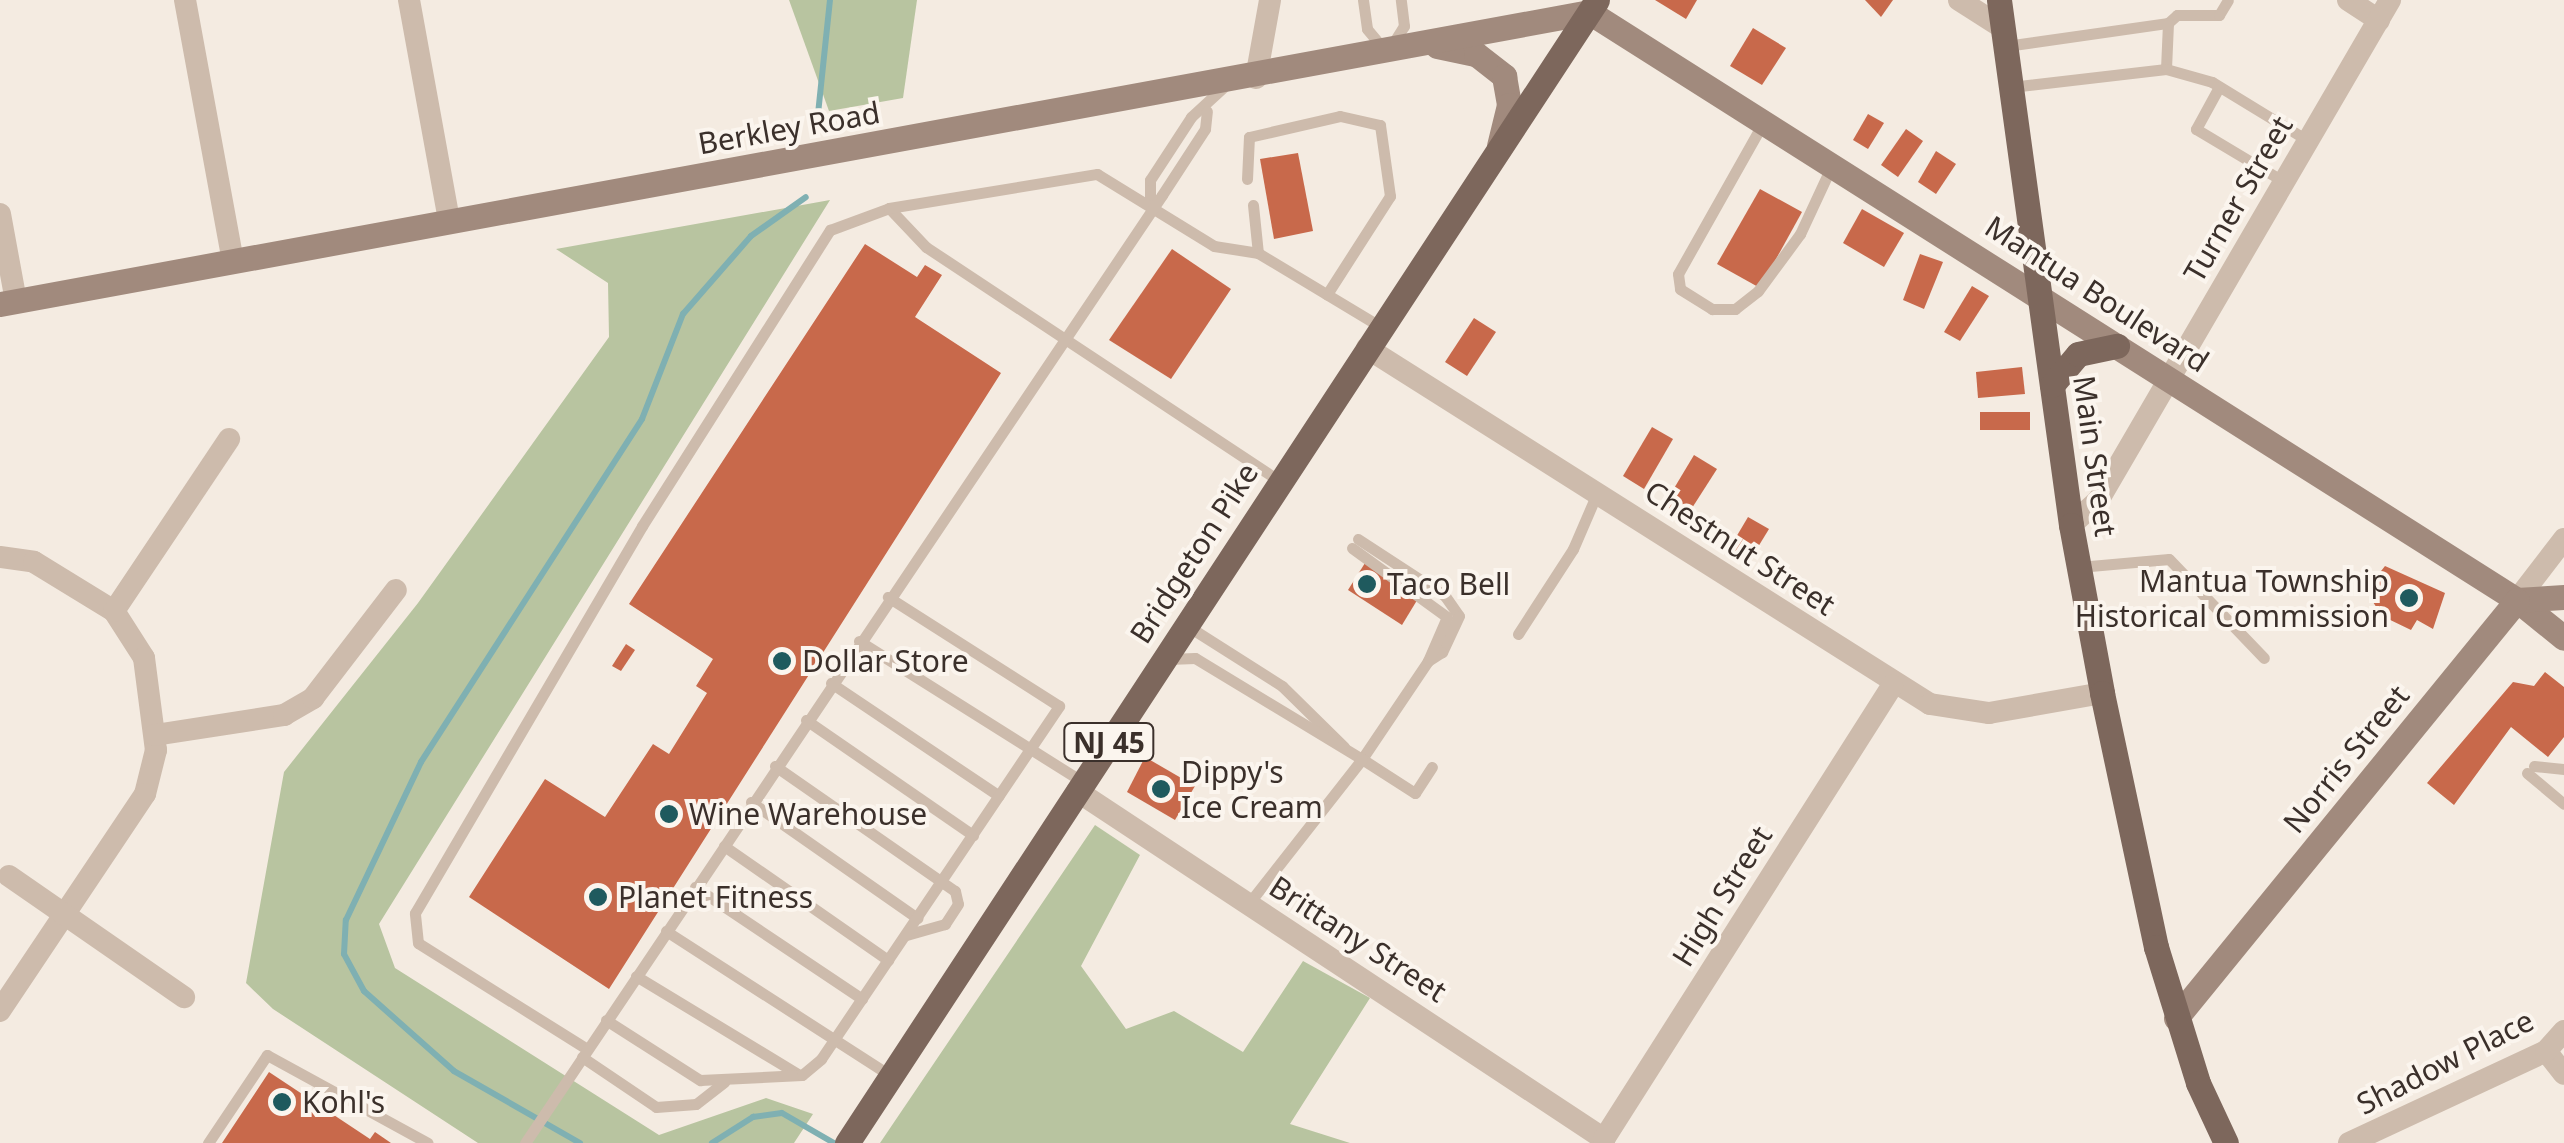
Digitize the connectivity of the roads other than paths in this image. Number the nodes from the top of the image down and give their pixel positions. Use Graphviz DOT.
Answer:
graph roads {
  1 [pos="186,0"];
  2 [pos="408,0"];
  3 [pos="1272,0"];
  4 [pos="1363,0"];
  5 [pos="1400,0"];
  6 [pos="1959,0"];
  7 [pos="1999,0"];
  8 [pos="2228,0"];
  9 [pos="2348,0"];
  10 [pos="1593,6"];
  11 [pos="2384,10"];
  12 [pos="2168,23"];
  13 [pos="2005,37"];
  14 [pos="1427,44"];
  15 [pos="1387,52"];
  16 [pos="2166,68"];
  17 [pos="1256,78"];
  18 [pos="1228,83"];
  19 [pos="2219,86"];
  20 [pos="2012,87"];
  21 [pos="1207,110"];
  22 [pos="1766,120"];
  23 [pos="2307,140"];
  24 [pos="1499,146"];
  25 [pos="1833,163"];
  26 [pos="1247,178"];
  27 [pos="2283,181"];
  28 [pos="1150,203"];
  29 [pos="1253,205"];
  30 [pos="889,208"];
  31 [pos="0,214"];
  32 [pos="449,220"];
  33 [pos="1258,252"];
  34 [pos="233,262"];
  35 [pos="1327,294"];
  36 [pos="2038,295"];
  37 [pos="8,303"];
  38 [pos="1061,336"];
  39 [pos="1374,338"];
  40 [pos="2117,346"];
  41 [pos="2169,379"];
  42 [pos="2052,385"];
  43 [pos="229,439"];
  44 [pos="1280,481"];
  45 [pos="1598,491"];
  46 [pos="2071,525"];
  47 [pos="2564,539"];
  48 [pos="1355,543"];
  49 [pos="0,556"];
  50 [pos="2079,566"];
  51 [pos="396,590"];
  52 [pos="888,597"];
  53 [pos="2564,597"];
  54 [pos="2517,600"];
  55 [pos="114,612"];
  56 [pos="1186,625"];
  57 [pos="1518,634"];
  58 [pos="2564,638"];
  59 [pos="859,641"];
  60 [pos="2264,658"];
  61 [pos="1164,659"];
  62 [pos="831,683"];
  63 [pos="1892,686"];
  64 [pos="2102,693"];
  65 [pos="806,720"];
  66 [pos="154,735"];
  67 [pos="1344,747"];
  68 [pos="1030,749"];
  69 [pos="1362,759"];
  70 [pos="775,766"];
  71 [pos="1432,767"];
  72 [pos="2564,769"];
  73 [pos="1080,786"];
  74 [pos="998,796"];
  75 [pos="751,802"];
  76 [pos="2564,804"];
  77 [pos="972,835"];
  78 [pos="724,846"];
  79 [pos="9,876"];
  80 [pos="943,877"];
  81 [pos="695,886"];
  82 [pos="1249,903"];
  83 [pos="64,912"];
  84 [pos="917,918"];
  85 [pos="666,931"];
  86 [pos="906,935"];
  87 [pos="888,960"];
  88 [pos="636,976"];
  89 [pos="184,997"];
  90 [pos="862,1000"];
  91 [pos="0,1011"];
  92 [pos="2176,1018"];
  93 [pos="606,1020"];
  94 [pos="2564,1031"];
  95 [pos="836,1037"];
  96 [pos="2546,1052"];
  97 [pos="584,1053"];
  98 [pos="2564,1074"];
  99 [pos="802,1075"];
  100 [pos="891,1076"];
  101 [pos="724,1082"];
  102 [pos="1604,1139"];
  103 [pos="208,1143"];
  104 [pos="428,1143"];
  105 [pos="525,1143"];
  106 [pos="847,1143"];
  107 [pos="2226,1143"];
  108 [pos="2350,1143"];
  1 -- 34 [label="street"];
  2 -- 32 [label="street"];
  3 -- 17 [label="street"];
  4 -- 15 [label="lane"];
  5 -- 15 [label="lane"];
  6 -- 13 [label="street"];
  7 -- 13 [label="main road, Main Street"];
  8 -- 12 [label="lane"];
  9 -- 11 [label="street"];
  10 -- 14 [label="street, Berkley Road"];
  10 -- 22 [label="street, Mantua Boulevard"];
  10 -- 24 [label="main road, Bridgeton Pike / NJ 45"];
  11 -- 23 [label="street, Turner Street"];
  12 -- 13 [label="lane"];
  12 -- 16 [label="lane"];
  13 -- 20 [label="main road, Main Street"];
  14 -- 15 [label="street, Berkley Road"];
  14 -- 24 [label="street"];
  15 -- 17 [label="street, Berkley Road"];
  16 -- 19 [label="lane"];
  16 -- 20 [label="lane"];
  17 -- 18 [label="street, Berkley Road"];
  18 -- 21 [label="lane"];
  18 -- 32 [label="street, Berkley Road"];
  19 -- 23 [label="lane"];
  19 -- 27 [label="lane"];
  20 -- 36 [label="main road, Main Street"];
  21 -- 28 [label="lane"];
  21 -- 28 [label="lane"];
  22 -- 25 [label="street, Mantua Boulevard"];
  22 -- 25 [label="lane"];
  23 -- 27 [label="street, Turner Street"];
  24 -- 39 [label="main road, Bridgeton Pike / NJ 45"];
  25 -- 36 [label="street, Mantua Boulevard"];
  26 -- 35 [label="lane"];
  27 -- 41 [label="street, Turner Street"];
  28 -- 30 [label="lane"];
  28 -- 33 [label="lane"];
  28 -- 38 [label="lane"];
  29 -- 33 [label="lane"];
  30 -- 38 [label="lane"];
  30 -- 97 [label="lane"];
  31 -- 37 [label="street"];
  32 -- 34 [label="street, Berkley Road"];
  33 -- 35 [label="lane"];
  34 -- 37 [label="street, Berkley Road"];
  35 -- 39 [label="lane"];
  36 -- 40 [label="street, Mantua Boulevard"];
  36 -- 42 [label="main road, Main Street"];
  38 -- 44 [label="lane"];
  38 -- 52 [label="lane"];
  39 -- 44 [label="main road, Bridgeton Pike / NJ 45"];
  39 -- 45 [label="street, Chestnut Street"];
  40 -- 41 [label="street, Mantua Boulevard"];
  40 -- 42 [label="main road"];
  41 -- 46 [label="street, Turner Street"];
  41 -- 54 [label="street, Mantua Boulevard"];
  42 -- 46 [label="main road, Main Street"];
  43 -- 55 [label="street"];
  44 -- 56 [label="main road, Bridgeton Pike / NJ 45"];
  45 -- 57 [label="lane"];
  45 -- 63 [label="street, Chestnut Street"];
  46 -- 50 [label="main road, Main Street"];
  47 -- 54 [label="street, Norris Street"];
  48 -- 69 [label="lane"];
  49 -- 55 [label="street"];
  50 -- 60 [label="lane"];
  50 -- 64 [label="main road, Main Street"];
  51 -- 66 [label="street"];
  52 -- 59 [label="lane"];
  52 -- 68 [label="lane"];
  53 -- 54 [label="street"];
  54 -- 58 [label="street, Mantua Boulevard"];
  54 -- 92 [label="street, Norris Street"];
  55 -- 66 [label="street"];
  56 -- 61 [label="main road, Bridgeton Pike / NJ 45"];
  56 -- 67 [label="lane"];
  59 -- 62 [label="lane"];
  59 -- 68 [label="lane"];
  61 -- 67 [label="lane"];
  61 -- 73 [label="main road, Bridgeton Pike / NJ 45"];
  62 -- 65 [label="lane"];
  62 -- 74 [label="lane"];
  63 -- 64 [label="street, Chestnut Street"];
  63 -- 102 [label="street, High Street"];
  64 -- 92 [label="main road, Main Street"];
  65 -- 70 [label="lane"];
  65 -- 77 [label="lane"];
  66 -- 83 [label="street"];
  67 -- 69 [label="lane"];
  68 -- 73 [label="lane"];
  68 -- 74 [label="lane"];
  69 -- 71 [label="lane"];
  69 -- 82 [label="lane"];
  70 -- 75 [label="lane"];
  70 -- 80 [label="lane"];
  72 -- 76 [label="lane"];
  73 -- 82 [label="street, Brittany Street"];
  73 -- 100 [label="main road, Bridgeton Pike / NJ 45"];
  74 -- 77 [label="lane"];
  75 -- 78 [label="lane"];
  75 -- 84 [label="lane"];
  77 -- 80 [label="lane"];
  78 -- 81 [label="lane"];
  78 -- 87 [label="lane"];
  79 -- 83 [label="street"];
  80 -- 84 [label="lane"];
  80 -- 86 [label="lane"];
  81 -- 85 [label="lane"];
  81 -- 90 [label="lane"];
  82 -- 102 [label="street, Brittany Street"];
  83 -- 89 [label="street"];
  83 -- 91 [label="street"];
  84 -- 86 [label="lane"];
  85 -- 88 [label="lane"];
  85 -- 95 [label="lane"];
  86 -- 87 [label="lane"];
  87 -- 90 [label="lane"];
  88 -- 93 [label="lane"];
  88 -- 99 [label="lane"];
  90 -- 95 [label="lane"];
  92 -- 107 [label="main road, Main Street"];
  93 -- 97 [label="lane"];
  93 -- 101 [label="lane"];
  94 -- 96 [label="street, Shadow Place"];
  95 -- 99 [label="lane"];
  95 -- 100 [label="lane"];
  96 -- 98 [label="street"];
  96 -- 108 [label="street, Shadow Place"];
  97 -- 101 [label="lane"];
  97 -- 105 [label="lane"];
  99 -- 101 [label="lane"];
  100 -- 106 [label="main road, Bridgeton Pike / NJ 45"];
  103 -- 104 [label="lane"];
}
